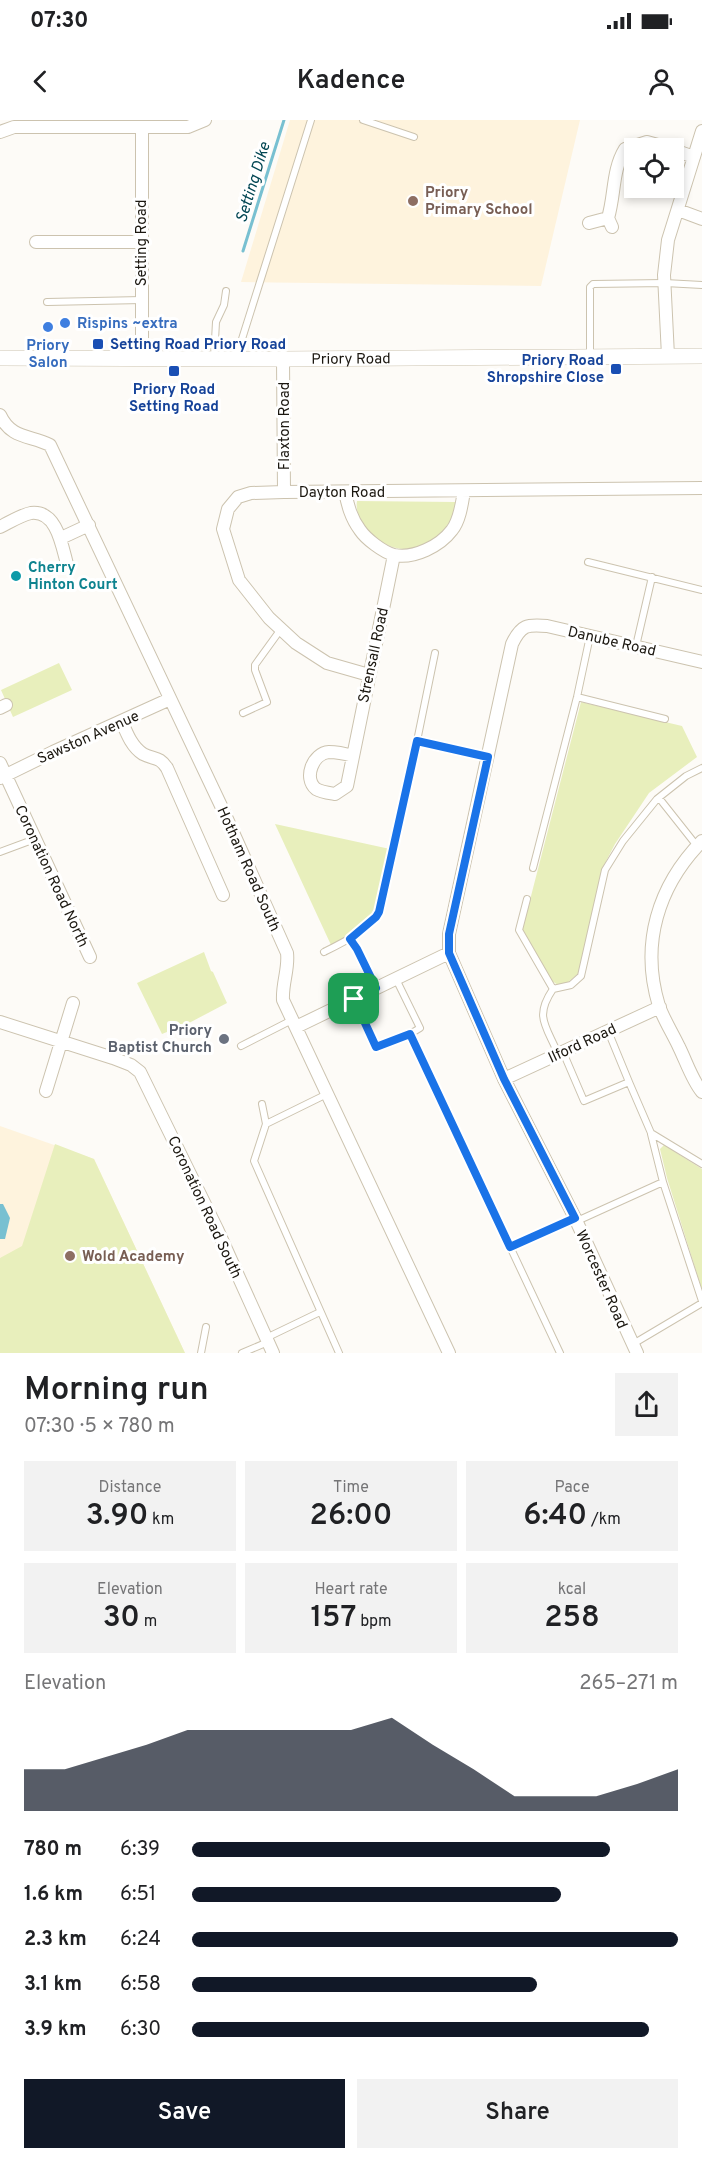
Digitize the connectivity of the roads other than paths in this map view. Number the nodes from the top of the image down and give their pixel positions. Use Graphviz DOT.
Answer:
graph roads {
  1 [pos="205,120"];
  2 [pos="311,120"];
  3 [pos="367,121"];
  4 [pos="13,124"];
  5 [pos="142,127"];
  6 [pos="702,131"];
  7 [pos="0,132"];
  8 [pos="414,137"];
  9 [pos="624,149"];
  10 [pos="684,154"];
  11 [pos="694,158"];
  12 [pos="678,210"];
  13 [pos="702,219"];
  14 [pos="589,223"];
  15 [pos="36,242"];
  16 [pos="141,242"];
  17 [pos="665,283"];
  18 [pos="702,285"];
  19 [pos="226,291"];
  20 [pos="142,300"];
  21 [pos="47,302"];
  22 [pos="590,356"];
  23 [pos="668,356"];
  24 [pos="702,356"];
  25 [pos="0,358"];
  26 [pos="214,358"];
  27 [pos="142,359"];
  28 [pos="236,359"];
  29 [pos="284,359"];
  30 [pos="1,420"];
  31 [pos="702,488"];
  32 [pos="464,491"];
  33 [pos="284,492"];
  34 [pos="345,492"];
  35 [pos="89,525"];
  36 [pos="0,527"];
  37 [pos="61,538"];
  38 [pos="394,555"];
  39 [pos="588,562"];
  40 [pos="67,564"];
  41 [pos="652,577"];
  42 [pos="702,590"];
  43 [pos="521,628"];
  44 [pos="281,629"];
  45 [pos="590,636"];
  46 [pos="636,647"];
  47 [pos="435,653"];
  48 [pos="702,662"];
  49 [pos="369,675"];
  50 [pos="578,697"];
  51 [pos="170,699"];
  52 [pos="243,713"];
  53 [pos="665,719"];
  54 [pos="122,722"];
  55 [pos="417,741"];
  56 [pos="353,756"];
  57 [pos="488,757"];
  58 [pos="0,763"];
  59 [pos="702,768"];
  60 [pos="3,777"];
  61 [pos="659,798"];
  62 [pos="35,839"];
  63 [pos="699,844"];
  64 [pos="0,852"];
  65 [pos="533,868"];
  66 [pos="223,895"];
  67 [pos="527,899"];
  68 [pos="350,939"];
  69 [pos="324,952"];
  70 [pos="449,953"];
  71 [pos="90,957"];
  72 [pos="396,979"];
  73 [pos="376,988"];
  74 [pos="553,989"];
  75 [pos="354,999"];
  76 [pos="73,1003"];
  77 [pos="660,1007"];
  78 [pos="0,1022"];
  79 [pos="294,1023"];
  80 [pos="608,1031"];
  81 [pos="410,1034"];
  82 [pos="62,1042"];
  83 [pos="241,1046"];
  84 [pos="561,1053"];
  85 [pos="504,1079"];
  86 [pos="629,1082"];
  87 [pos="46,1091"];
  88 [pos="702,1092"];
  89 [pos="328,1094"];
  90 [pos="262,1104"];
  91 [pos="266,1124"];
  92 [pos="651,1133"];
  93 [pos="702,1164"];
  94 [pos="663,1182"];
  95 [pos="576,1219"];
  96 [pos="510,1247"];
  97 [pos="702,1302"];
  98 [pos="320,1312"];
  99 [pos="206,1327"];
  100 [pos="269,1345"];
  101 [pos="634,1348"];
  102 [pos="201,1353"];
  103 [pos="242,1353"];
  104 [pos="339,1353"];
  105 [pos="449,1353"];
  106 [pos="560,1353"];
  1 -- 5 [label="street"];
  2 -- 28 [label="lane"];
  3 -- 8 [label="lane"];
  4 -- 5 [label="street"];
  4 -- 7 [label="street"];
  5 -- 16 [label="street, Setting Road"];
  6 -- 11 [label="street"];
  9 -- 14 [label="street"];
  10 -- 11 [label="street"];
  11 -- 12 [label="street"];
  12 -- 13 [label="street"];
  12 -- 17 [label="street"];
  15 -- 16 [label="street"];
  16 -- 20 [label="street, Setting Road"];
  17 -- 18 [label="lane"];
  17 -- 22 [label="lane"];
  17 -- 23 [label="street"];
  19 -- 26 [label="lane"];
  20 -- 21 [label="lane"];
  20 -- 27 [label="street, Setting Road"];
  22 -- 23 [label="street, Priory Road"];
  22 -- 29 [label="street, Priory Road"];
  23 -- 24 [label="street, Priory Road"];
  25 -- 27 [label="street, Priory Road"];
  26 -- 27 [label="street, Priory Road"];
  26 -- 28 [label="street, Priory Road"];
  28 -- 29 [label="street, Priory Road"];
  29 -- 33 [label="street, Flaxton Road"];
  30 -- 35 [label="street, Hotham Road South"];
  31 -- 32 [label="street, Dayton Road"];
  32 -- 34 [label="street, Dayton Road"];
  32 -- 38 [label="street"];
  33 -- 34 [label="street, Dayton Road"];
  33 -- 44 [label="street, Dayton Road"];
  34 -- 38 [label="street"];
  35 -- 37 [label="street"];
  35 -- 51 [label="street, Hotham Road South"];
  36 -- 37 [label="street"];
  37 -- 40 [label="street"];
  38 -- 49 [label="street, Strensall Road"];
  39 -- 41 [label="lane"];
  41 -- 42 [label="lane"];
  41 -- 46 [label="lane"];
  43 -- 45 [label="street, Danube Road"];
  43 -- 57 [label="street, Worcester Road"];
  44 -- 49 [label="street, Dayton Road"];
  44 -- 52 [label="lane"];
  45 -- 46 [label="street, Danube Road"];
  45 -- 50 [label="lane"];
  46 -- 48 [label="street, Danube Road"];
  47 -- 55 [label="lane"];
  49 -- 56 [label="street, Strensall Road"];
  50 -- 53 [label="lane"];
  50 -- 65 [label="lane"];
  51 -- 54 [label="street, Sawston Avenue"];
  51 -- 79 [label="street, Hotham Road South"];
  54 -- 60 [label="street, Sawston Avenue"];
  54 -- 66 [label="street"];
  55 -- 57 [label="lane"];
  55 -- 68 [label="lane"];
  57 -- 70 [label="street, Worcester Road"];
  58 -- 60 [label="street, Coronation Road North"];
  59 -- 61 [label="lane"];
  60 -- 62 [label="street, Coronation Road North"];
  61 -- 63 [label="lane"];
  61 -- 74 [label="lane"];
  62 -- 64 [label="lane"];
  62 -- 71 [label="street, Coronation Road North"];
  63 -- 77 [label="street"];
  67 -- 74 [label="lane"];
  68 -- 69 [label="lane"];
  68 -- 73 [label="lane"];
  70 -- 72 [label="street"];
  70 -- 85 [label="street, Worcester Road"];
  72 -- 73 [label="street"];
  72 -- 81 [label="lane"];
  73 -- 75 [label="street"];
  74 -- 84 [label="lane"];
  75 -- 79 [label="street"];
  75 -- 81 [label="lane"];
  76 -- 82 [label="street"];
  77 -- 80 [label="street, Ilford Road"];
  77 -- 88 [label="street"];
  78 -- 82 [label="street"];
  79 -- 83 [label="lane"];
  79 -- 89 [label="street, Hotham Road South"];
  80 -- 84 [label="street, Ilford Road"];
  80 -- 86 [label="lane"];
  81 -- 96 [label="lane"];
  82 -- 87 [label="street"];
  82 -- 100 [label="street, Coronation Road South"];
  84 -- 85 [label="street, Ilford Road"];
  84 -- 86 [label="lane"];
  85 -- 95 [label="street, Worcester Road"];
  86 -- 92 [label="lane"];
  89 -- 91 [label="lane"];
  89 -- 105 [label="street, Hotham Road South"];
  90 -- 91 [label="lane"];
  91 -- 98 [label="lane"];
  92 -- 93 [label="lane"];
  92 -- 94 [label="lane"];
  94 -- 95 [label="lane"];
  94 -- 97 [label="lane"];
  95 -- 96 [label="lane"];
  95 -- 101 [label="street, Worcester Road"];
  96 -- 106 [label="lane"];
  97 -- 101 [label="lane"];
  98 -- 100 [label="lane"];
  98 -- 104 [label="lane"];
  99 -- 102 [label="lane"];
  100 -- 103 [label="lane"];
}
